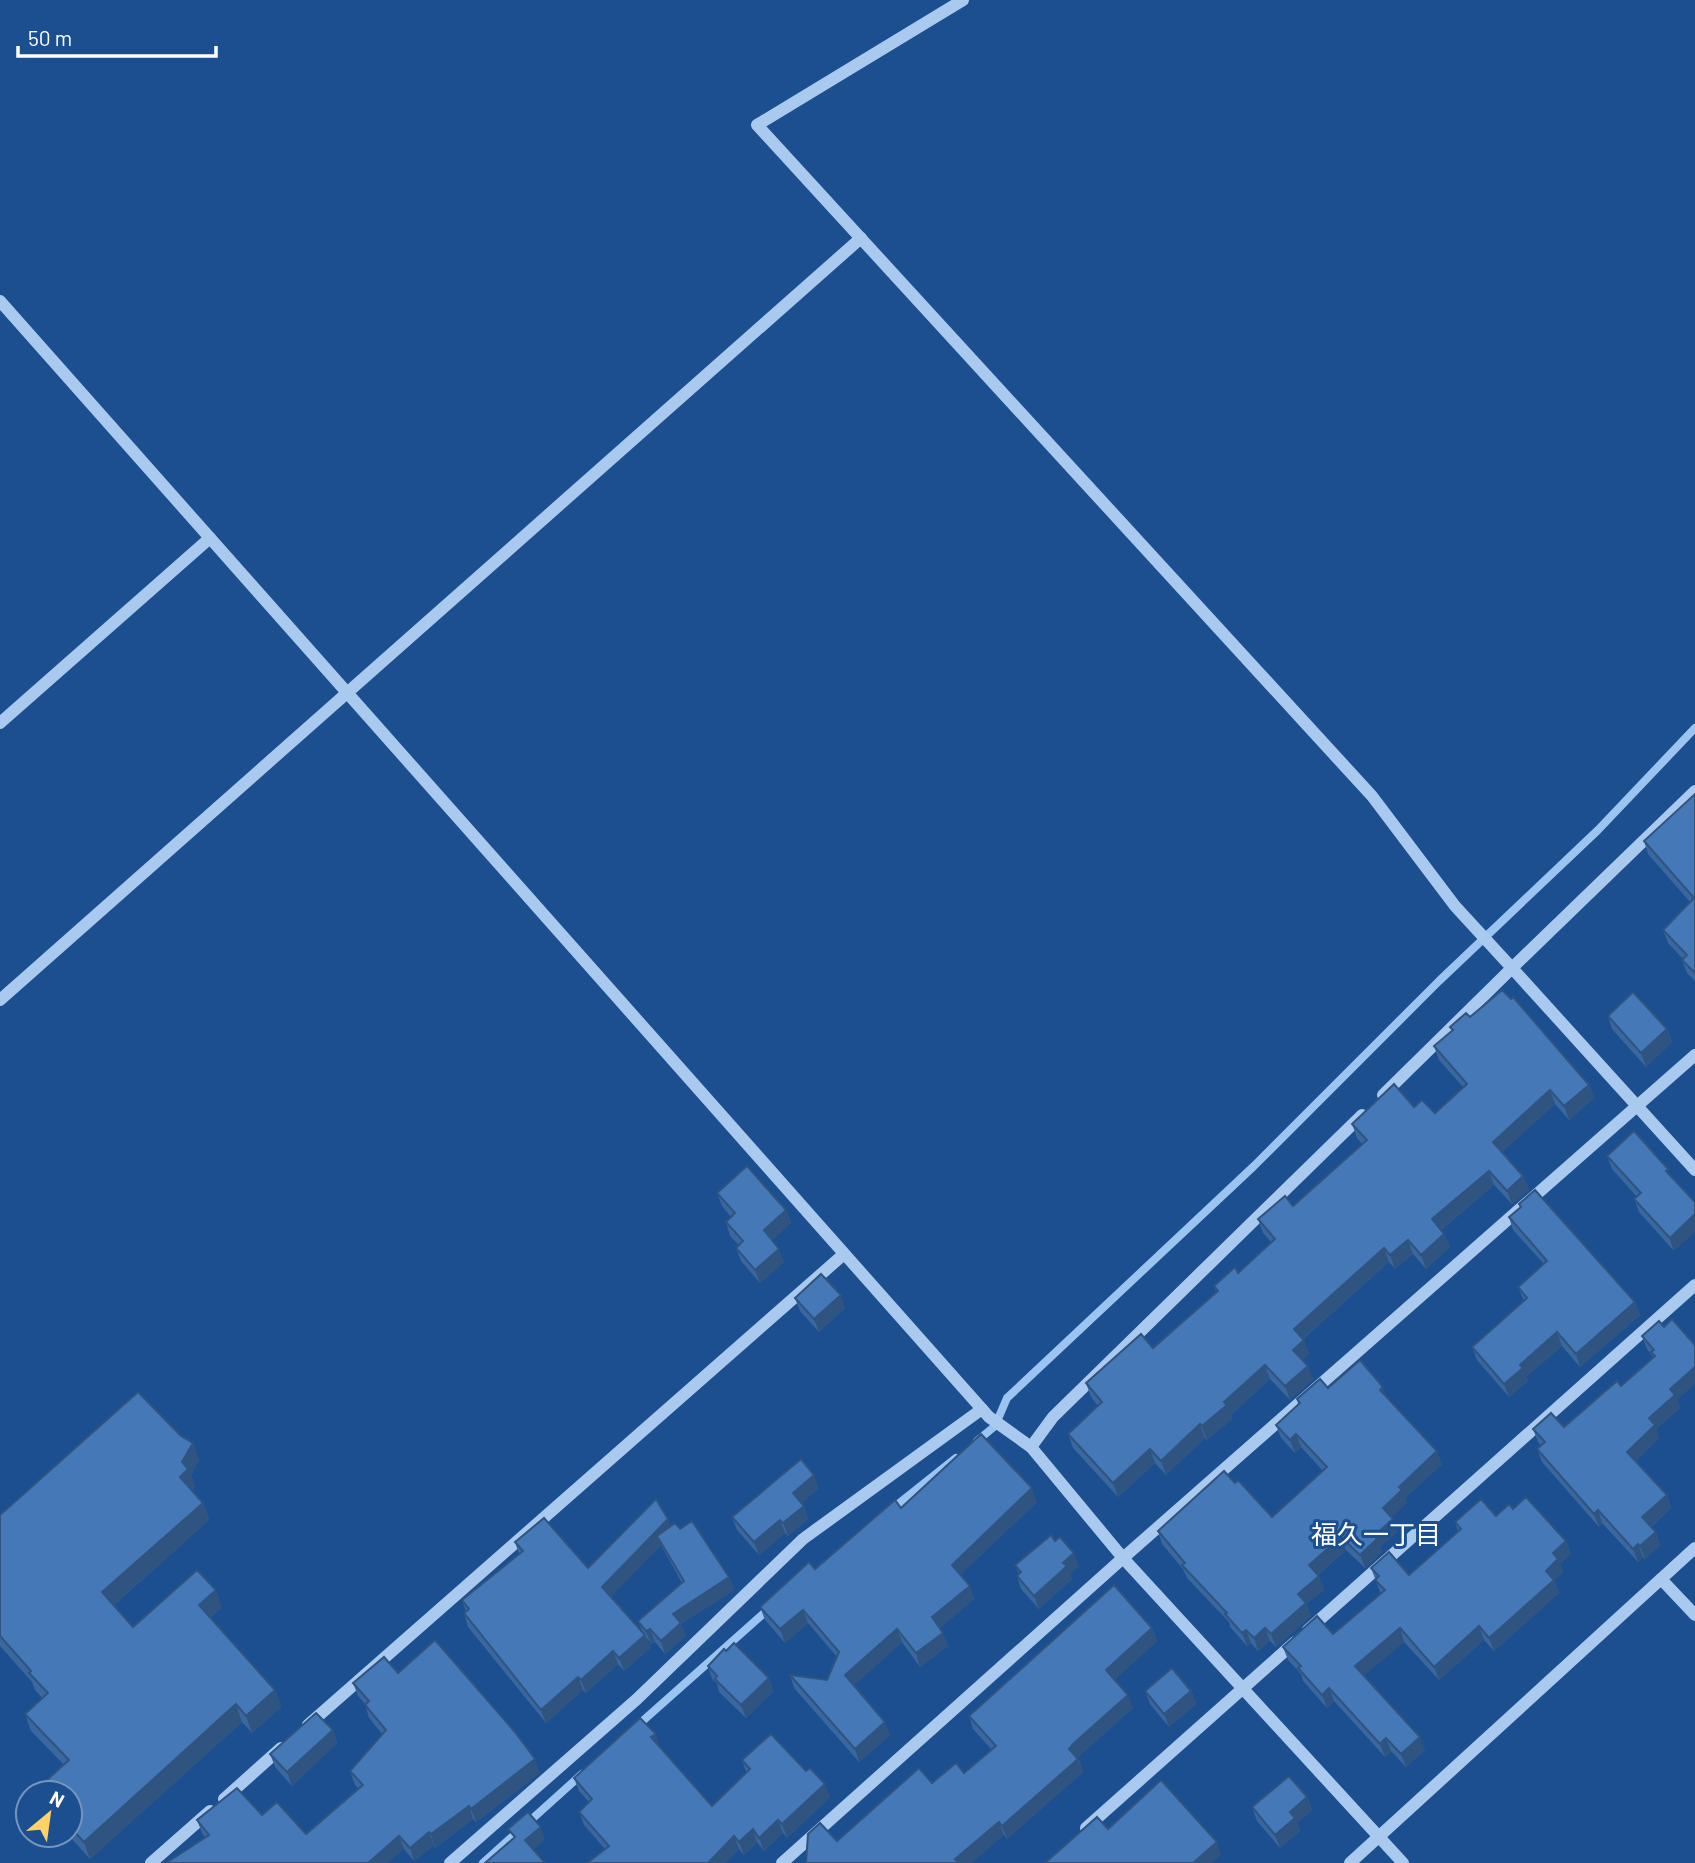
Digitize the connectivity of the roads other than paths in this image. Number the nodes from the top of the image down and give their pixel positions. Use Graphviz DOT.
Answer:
graph roads {
  1 [pos="963,0"];
  2 [pos="861,238"];
  3 [pos="0,301"];
  4 [pos="210,538"];
  5 [pos="347,693"];
  6 [pos="0,723"];
  7 [pos="1695,790"];
  8 [pos="1512,968"];
  9 [pos="0,1000"];
  10 [pos="1695,1055"];
  11 [pos="1637,1106"];
  12 [pos="1695,1170"];
  13 [pos="844,1254"];
  14 [pos="1695,1285"];
  15 [pos="985,1413"];
  16 [pos="1031,1447"];
  17 [pos="1695,1548"];
  18 [pos="1123,1558"];
  19 [pos="1661,1579"];
  20 [pos="1695,1615"];
  21 [pos="1243,1688"];
  22 [pos="298,1734"];
  23 [pos="288,1743"];
  24 [pos="1078,1835"];
  25 [pos="1379,1837"];
  26 [pos="151,1863"];
  27 [pos="450,1863"];
  28 [pos="782,1863"];
  29 [pos="1350,1863"];
  30 [pos="1403,1863"];
  1 -- 2 [label="street"];
  2 -- 5 [label="street"];
  2 -- 8 [label="street"];
  3 -- 4 [label="street"];
  4 -- 5 [label="street"];
  4 -- 6 [label="street"];
  5 -- 9 [label="street"];
  5 -- 13 [label="street"];
  7 -- 8 [label="street"];
  8 -- 11 [label="street"];
  8 -- 16 [label="street"];
  10 -- 11 [label="street"];
  11 -- 12 [label="street"];
  11 -- 18 [label="street"];
  13 -- 15 [label="street"];
  13 -- 22 [label="street"];
  14 -- 21 [label="street"];
  15 -- 16 [label="street"];
  15 -- 27 [label="street"];
  16 -- 18 [label="street"];
  17 -- 19 [label="street"];
  18 -- 21 [label="street"];
  18 -- 28 [label="street"];
  19 -- 20 [label="street"];
  19 -- 25 [label="street"];
  21 -- 24 [label="street"];
  21 -- 25 [label="street"];
  23 -- 26 [label="street"];
  25 -- 29 [label="street"];
  25 -- 30 [label="street"];
}
